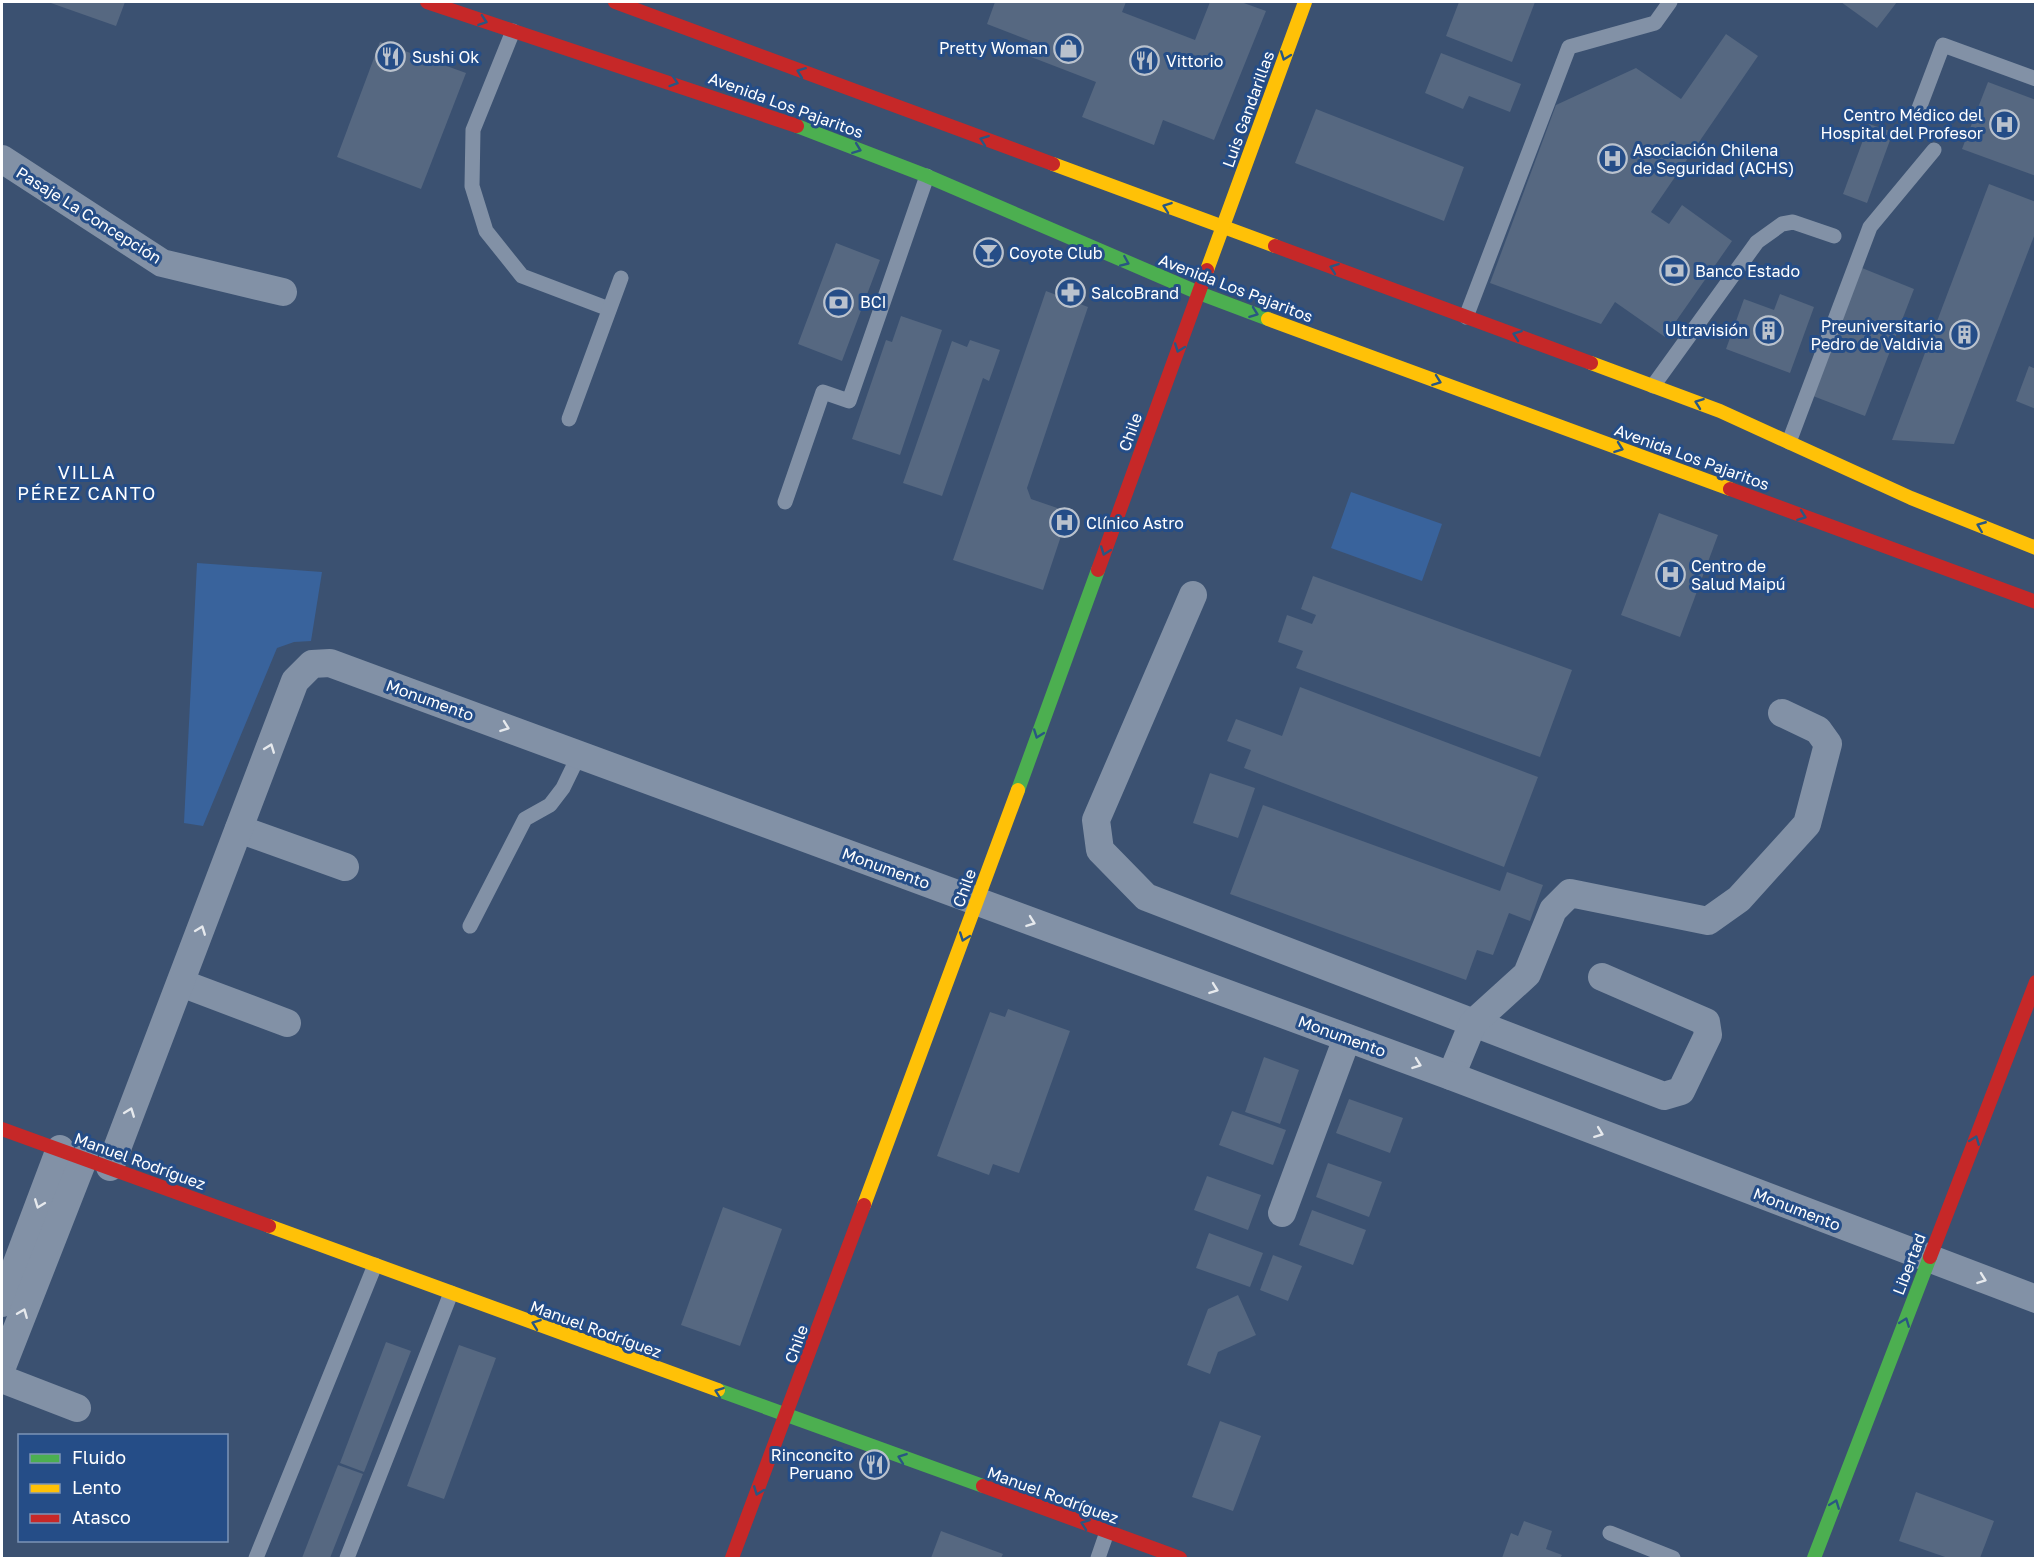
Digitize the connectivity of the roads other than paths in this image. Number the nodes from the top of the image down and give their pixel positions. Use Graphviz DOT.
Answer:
graph roads {
  1 [pos="428,2"];
  2 [pos="615,2"];
  3 [pos="1305,2"];
  4 [pos="1670,2"];
  5 [pos="513,31"];
  6 [pos="2036,79"];
  7 [pos="1918,111"];
  8 [pos="1934,150"];
  9 [pos="2,159"];
  10 [pos="927,176"];
  11 [pos="1222,227"];
  12 [pos="1834,236"];
  13 [pos="621,279"];
  14 [pos="283,292"];
  15 [pos="1199,293"];
  16 [pos="609,309"];
  17 [pos="1466,317"];
  18 [pos="1653,386"];
  19 [pos="569,419"];
  20 [pos="1789,442"];
  21 [pos="785,502"];
  22 [pos="2036,548"];
  23 [pos="1193,595"];
  24 [pos="2036,602"];
  25 [pos="1782,713"];
  26 [pos="579,755"];
  27 [pos="239,829"];
  28 [pos="345,867"];
  29 [pos="976,902"];
  30 [pos="470,926"];
  31 [pos="1602,976"];
  32 [pos="181,982"];
  33 [pos="2036,982"];
  34 [pos="2031,1010"];
  35 [pos="287,1023"];
  36 [pos="1473,1023"];
  37 [pos="1347,1038"];
  38 [pos="1451,1076"];
  39 [pos="2,1129"];
  40 [pos="85,1158"];
  41 [pos="1282,1214"];
  42 [pos="1929,1259"];
  43 [pos="375,1264"];
  44 [pos="451,1293"];
  45 [pos="2036,1299"];
  46 [pos="2,1303"];
  47 [pos="2,1367"];
  48 [pos="2,1380"];
  49 [pos="77,1408"];
  50 [pos="786,1416"];
  51 [pos="1107,1532"];
  52 [pos="1610,1533"];
  53 [pos="255,1558"];
  54 [pos="347,1558"];
  55 [pos="732,1558"];
  56 [pos="1098,1558"];
  57 [pos="1180,1558"];
  58 [pos="1672,1558"];
  59 [pos="1814,1558"];
  1 -- 5 [label="street, Avenida Los Pajaritos, one-way"];
  11 -- 2 [label="street, one-way"];
  3 -- 11 [label="street, Luis Gandarillas, one-way"];
  4 -- 17 [label="lane"];
  5 -- 10 [label="street, Avenida Los Pajaritos, one-way"];
  5 -- 16 [label="lane"];
  6 -- 7 [label="lane"];
  8 -- 20 [label="lane"];
  9 -- 14 [label="street, Pasaje La Concepción"];
  10 -- 15 [label="street, Avenida Los Pajaritos, one-way"];
  10 -- 21 [label="lane"];
  11 -- 15 [label="street, Chile"];
  17 -- 11 [label="street, one-way"];
  12 -- 18 [label="lane"];
  13 -- 16 [label="lane"];
  15 -- 24 [label="street, Avenida Los Pajaritos, one-way"];
  15 -- 29 [label="street, Chile, one-way"];
  16 -- 19 [label="lane"];
  18 -- 17 [label="street, one-way"];
  20 -- 18 [label="street, one-way"];
  22 -- 20 [label="street, one-way"];
  23 -- 36 [label="street"];
  25 -- 36 [label="street"];
  27 -- 26 [label="street, Monumento, one-way"];
  26 -- 29 [label="street, Monumento"];
  26 -- 30 [label="lane"];
  27 -- 28 [label="street"];
  32 -- 27 [label="street, Monumento, one-way"];
  29 -- 37 [label="street, Monumento, one-way"];
  29 -- 50 [label="street, Chile, one-way"];
  31 -- 36 [label="street"];
  32 -- 35 [label="street"];
  40 -- 32 [label="street, Monumento, one-way"];
  33 -- 34 [label="street, Libertad"];
  42 -- 34 [label="street, Libertad, one-way"];
  36 -- 38 [label="street"];
  37 -- 38 [label="street, Monumento, one-way"];
  37 -- 41 [label="street"];
  38 -- 42 [label="street, Monumento, one-way"];
  39 -- 40 [label="street, Manuel Rodríguez"];
  40 -- 43 [label="street, Manuel Rodríguez"];
  40 -- 46 [label="street, one-way"];
  47 -- 40 [label="street, one-way"];
  42 -- 45 [label="street, Monumento, one-way"];
  59 -- 42 [label="street, Libertad, one-way"];
  43 -- 44 [label="street, Manuel Rodríguez"];
  43 -- 53 [label="lane"];
  50 -- 44 [label="street, Manuel Rodríguez, one-way"];
  44 -- 54 [label="lane"];
  48 -- 49 [label="street"];
  51 -- 50 [label="street, Manuel Rodríguez, one-way"];
  50 -- 55 [label="street, Chile, one-way"];
  51 -- 56 [label="lane"];
  51 -- 57 [label="street, Manuel Rodríguez"];
  52 -- 58 [label="lane"];
}
